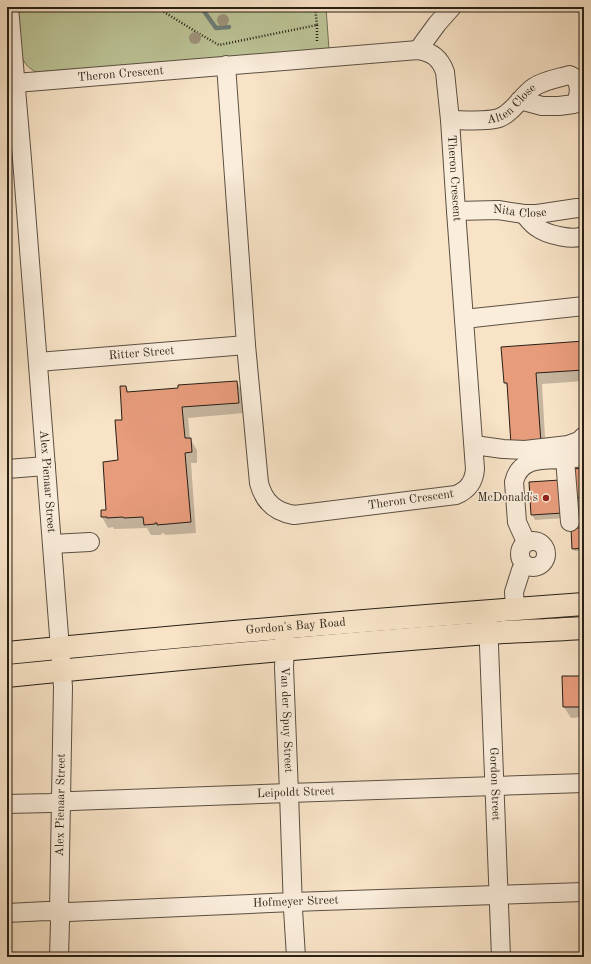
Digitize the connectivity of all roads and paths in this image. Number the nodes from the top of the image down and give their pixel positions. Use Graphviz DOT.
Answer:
graph roads {
  1 [pos="9,7"];
  2 [pos="156,7"];
  3 [pos="315,7"];
  4 [pos="452,7"];
  5 [pos="418,50"];
  6 [pos="226,65"];
  7 [pos="16,83"];
  8 [pos="520,100"];
  9 [pos="450,120"];
  10 [pos="15,159"];
  11 [pos="584,210"];
  12 [pos="456,211"];
  13 [pos="524,214"];
  14 [pos="584,236"];
  15 [pos="584,306"];
  16 [pos="464,319"];
  17 [pos="246,345"];
  18 [pos="38,362"];
  19 [pos="584,436"];
  20 [pos="474,445"];
  21 [pos="584,457"];
  22 [pos="565,459"];
  23 [pos="46,466"];
  24 [pos="7,469"];
  25 [pos="570,522"];
  26 [pos="90,542"];
  27 [pos="52,544"];
  28 [pos="584,604"];
  29 [pos="515,609"];
  30 [pos="488,611"];
  31 [pos="284,628"];
  32 [pos="584,628"];
  33 [pos="489,633"];
  34 [pos="61,647"];
  35 [pos="285,650"];
  36 [pos="7,653"];
  37 [pos="62,671"];
  38 [pos="7,676"];
  39 [pos="584,783"];
  40 [pos="494,786"];
  41 [pos="289,793"];
  42 [pos="61,802"];
  43 [pos="7,804"];
  44 [pos="584,892"];
  45 [pos="498,894"];
  46 [pos="293,902"];
  47 [pos="59,912"];
  48 [pos="7,913"];
  49 [pos="60,957"];
  50 [pos="296,957"];
  51 [pos="501,957"];
  1 -- 7 [label="street, Alex Pienaar Street"];
  2 -- 3 [label="path"];
  4 -- 5 [label="street"];
  5 -- 6 [label="street, Theron Crescent"];
  5 -- 9 [label="street, Theron Crescent"];
  6 -- 7 [label="street, Theron Crescent"];
  6 -- 17 [label="street, Theron Crescent"];
  7 -- 10 [label="street, Alex Pienaar Street"];
  8 -- 8 [label="street, Alten Close"];
  8 -- 9 [label="street, Alten Close"];
  9 -- 12 [label="street, Theron Crescent"];
  10 -- 18 [label="street, Alex Pienaar Street"];
  11 -- 13 [label="street, Nita Close"];
  12 -- 13 [label="street, Nita Close"];
  12 -- 16 [label="street, Theron Crescent"];
  13 -- 14 [label="street"];
  15 -- 16 [label="street"];
  16 -- 20 [label="street, Theron Crescent"];
  17 -- 18 [label="street, Ritter Street"];
  17 -- 20 [label="street, Theron Crescent"];
  18 -- 23 [label="street, Alex Pienaar Street"];
  19 -- 20 [label="street"];
  21 -- 22 [label="street"];
  22 -- 25 [label="street"];
  22 -- 29 [label="street"];
  23 -- 24 [label="street"];
  23 -- 27 [label="street, Alex Pienaar Street"];
  26 -- 27 [label="street"];
  27 -- 34 [label="street, Alex Pienaar Street"];
  28 -- 29 [label="main road, Gordon's Bay Road"];
  29 -- 30 [label="main road, Gordon's Bay Road"];
  30 -- 31 [label="main road, Gordon's Bay Road"];
  30 -- 33 [label="street, Gordon Street"];
  31 -- 34 [label="main road, Gordon's Bay Road"];
  31 -- 35 [label="street, Van der Spuy Street"];
  32 -- 33 [label="main road, Gordon's Bay Road"];
  33 -- 35 [label="main road, Gordon's Bay Road"];
  33 -- 40 [label="street, Gordon Street"];
  34 -- 36 [label="main road, Gordon's Bay Road"];
  34 -- 37 [label="street, Alex Pienaar Street"];
  35 -- 37 [label="main road, Gordon's Bay Road"];
  35 -- 41 [label="street, Van der Spuy Street"];
  37 -- 38 [label="main road, Gordon's Bay Road"];
  37 -- 42 [label="street, Alex Pienaar Street"];
  39 -- 40 [label="street, Leipoldt Street"];
  40 -- 41 [label="street, Leipoldt Street"];
  40 -- 45 [label="street, Gordon Street"];
  41 -- 42 [label="street, Leipoldt Street"];
  41 -- 46 [label="street, Van der Spuy Street"];
  42 -- 43 [label="street, Leipoldt Street"];
  42 -- 47 [label="street, Alex Pienaar Street"];
  44 -- 45 [label="street, Hofmeyer Street"];
  45 -- 46 [label="street, Hofmeyer Street"];
  45 -- 51 [label="street, Gordon Street"];
  46 -- 47 [label="street, Hofmeyer Street"];
  46 -- 50 [label="street, Van der Spuy Street"];
  47 -- 48 [label="street, Hofmeyer Street"];
  47 -- 49 [label="street, Alex Pienaar Street"];
}
